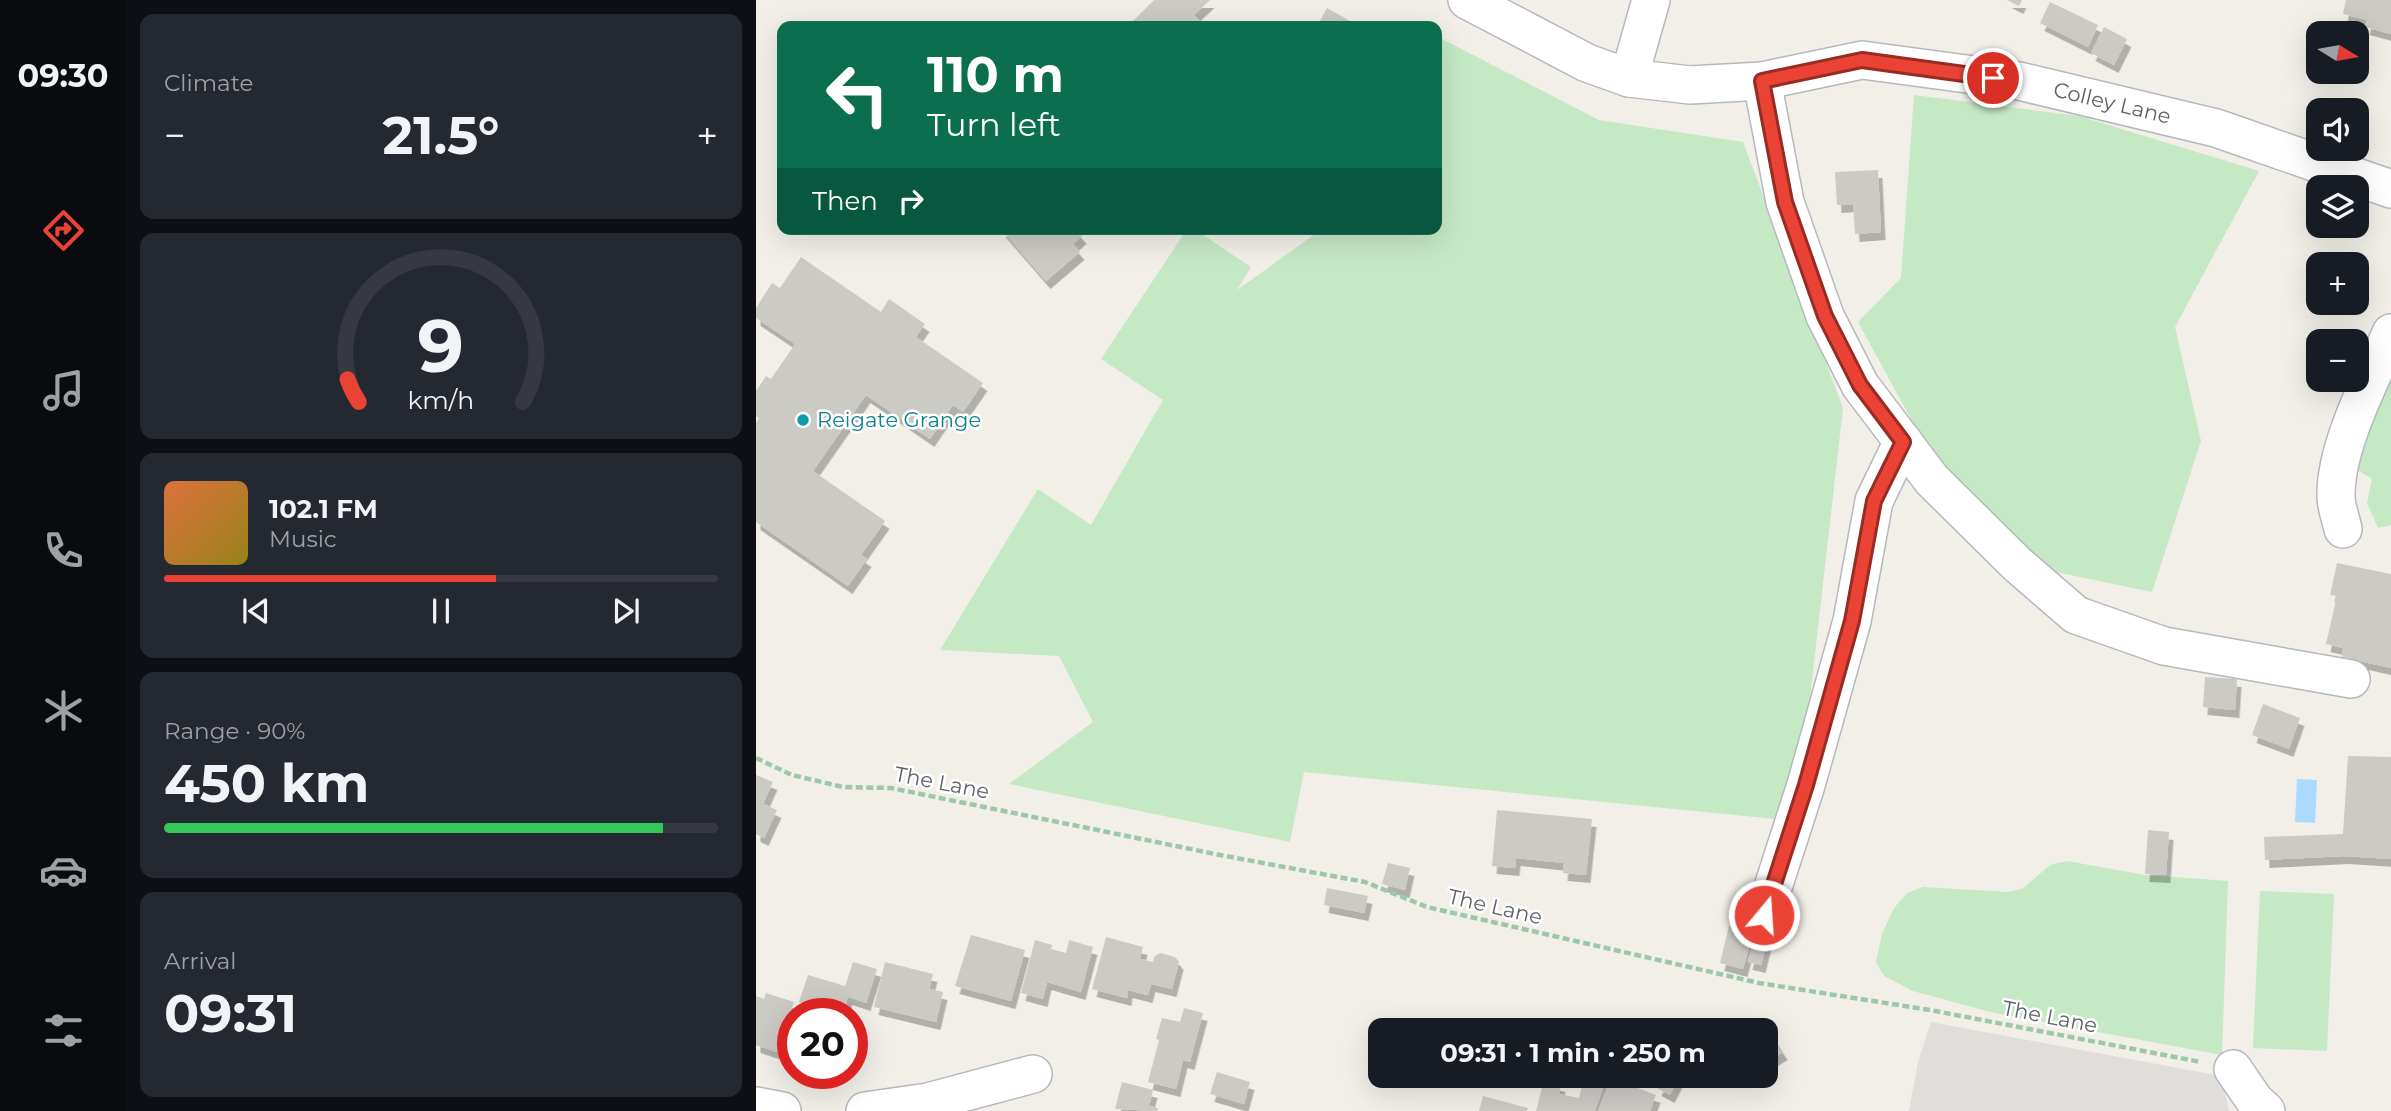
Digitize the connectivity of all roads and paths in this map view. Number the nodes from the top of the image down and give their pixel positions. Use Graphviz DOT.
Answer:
graph roads {
  1 [pos="1468,0"];
  2 [pos="1651,0"];
  3 [pos="1629,78"];
  4 [pos="1762,81"];
  5 [pos="2391,189"];
  6 [pos="2391,333"];
  7 [pos="1903,442"];
  8 [pos="2343,529"];
  9 [pos="2351,679"];
  10 [pos="756,758"];
  11 [pos="1764,915"];
  12 [pos="2233,1069"];
  13 [pos="1033,1074"];
  14 [pos="756,1106"];
  15 [pos="782,1111"];
  16 [pos="799,1111"];
  17 [pos="865,1111"];
  18 [pos="2266,1111"];
  1 -- 3 [label="street, Colley Lane"];
  2 -- 3 [label="street"];
  3 -- 4 [label="street, Colley Lane"];
  4 -- 5 [label="street, Colley Lane"];
  4 -- 7 [label="street"];
  6 -- 8 [label="street"];
  7 -- 9 [label="street"];
  7 -- 11 [label="street"];
  10 -- 12 [label="path, The Lane"];
  12 -- 18 [label="street"];
  13 -- 17 [label="street"];
  14 -- 15 [label="street"];
  15 -- 16 [label="street"];
}
